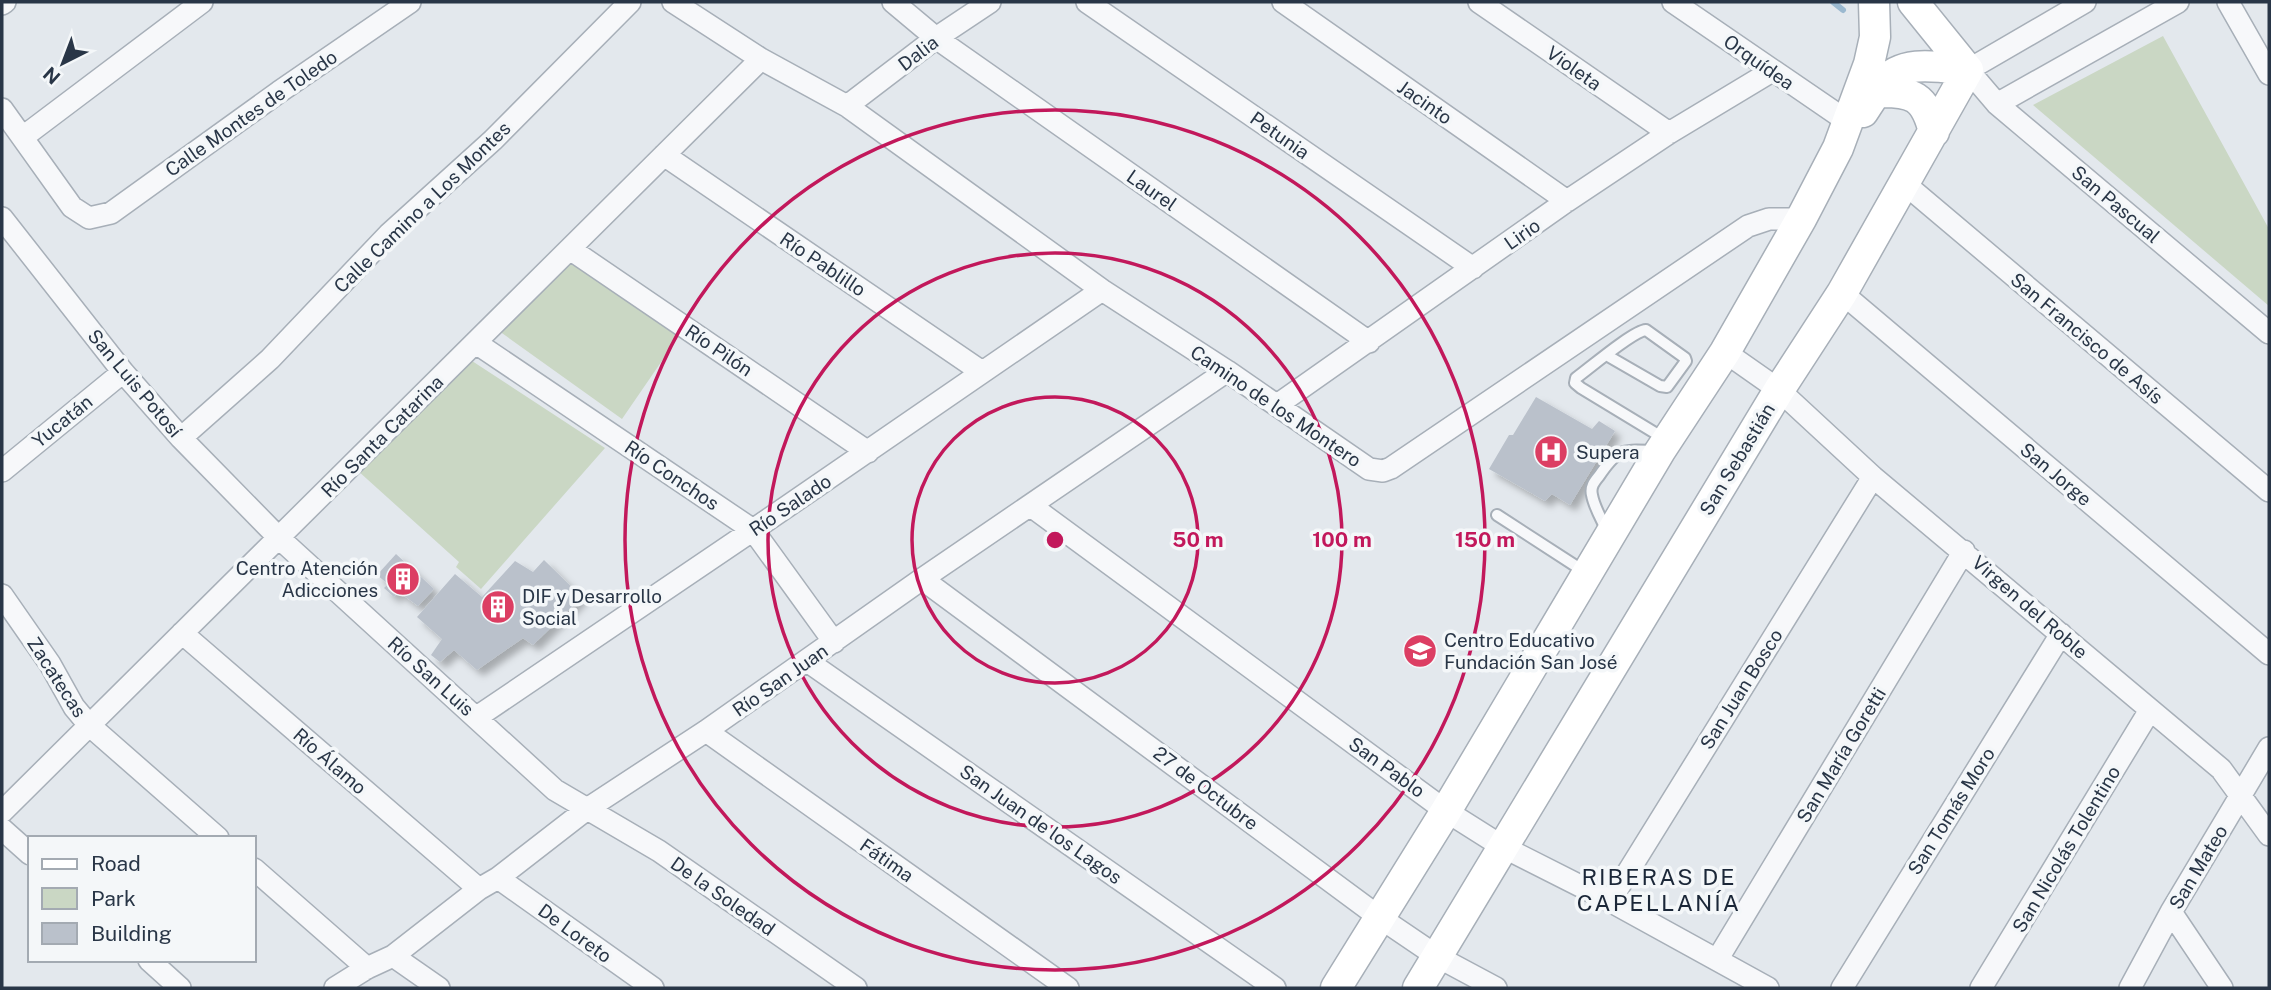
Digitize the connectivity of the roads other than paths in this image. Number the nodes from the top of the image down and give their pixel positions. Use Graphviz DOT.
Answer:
graph roads {
  1 [pos="202,2"];
  2 [pos="410,2"];
  3 [pos="630,2"];
  4 [pos="673,2"];
  5 [pos="893,2"];
  6 [pos="990,2"];
  7 [pos="1087,2"];
  8 [pos="1283,2"];
  9 [pos="1479,2"];
  10 [pos="1673,2"];
  11 [pos="1874,2"];
  12 [pos="1913,2"];
  13 [pos="1941,2"];
  14 [pos="2085,2"];
  15 [pos="2178,2"];
  16 [pos="2228,2"];
  17 [pos="936,38"];
  18 [pos="761,59"];
  19 [pos="1968,70"];
  20 [pos="1772,71"];
  21 [pos="2269,74"];
  22 [pos="1877,92"];
  23 [pos="1997,104"];
  24 [pos="847,106"];
  25 [pos="2,109"];
  26 [pos="1846,127"];
  27 [pos="1934,132"];
  28 [pos="1670,133"];
  29 [pos="23,137"];
  30 [pos="664,155"];
  31 [pos="1905,184"];
  32 [pos="1567,201"];
  33 [pos="2,218"];
  34 [pos="1801,219"];
  35 [pos="570,249"];
  36 [pos="1473,268"];
  37 [pos="1102,290"];
  38 [pos="1842,293"];
  39 [pos="2269,333"];
  40 [pos="1369,342"];
  41 [pos="476,343"];
  42 [pos="1725,352"];
  43 [pos="1608,356"];
  44 [pos="1227,371"];
  45 [pos="123,372"];
  46 [pos="982,372"];
  47 [pos="1779,390"];
  48 [pos="1277,405"];
  49 [pos="181,438"];
  50 [pos="1664,446"];
  51 [pos="868,452"];
  52 [pos="2,471"];
  53 [pos="1873,477"];
  54 [pos="2269,491"];
  55 [pos="1031,506"];
  56 [pos="1497,515"];
  57 [pos="753,530"];
  58 [pos="1610,536"];
  59 [pos="279,538"];
  60 [pos="1964,551"];
  61 [pos="1588,573"];
  62 [pos="922,579"];
  63 [pos="2,595"];
  64 [pos="182,633"];
  65 [pos="2061,634"];
  66 [pos="835,642"];
  67 [pos="2269,654"];
  68 [pos="807,661"];
  69 [pos="2150,710"];
  70 [pos="477,717"];
  71 [pos="89,725"];
  72 [pos="706,731"];
  73 [pos="2269,748"];
  74 [pos="2242,795"];
  75 [pos="587,809"];
  76 [pos="1446,811"];
  77 [pos="2,812"];
  78 [pos="2,829"];
  79 [pos="2269,835"];
  80 [pos="216,836"];
  81 [pos="1503,847"];
  82 [pos="28,852"];
  83 [pos="256,871"];
  84 [pos="498,878"];
  85 [pos="479,889"];
  86 [pos="1610,901"];
  87 [pos="2171,912"];
  88 [pos="1379,917"];
  89 [pos="393,956"];
  90 [pos="1438,957"];
  91 [pos="1717,960"];
  92 [pos="151,962"];
  93 [pos="367,968"];
  94 [pos="180,988"];
  95 [pos="335,988"];
  96 [pos="439,988"];
  97 [pos="653,988"];
  98 [pos="856,988"];
  99 [pos="1068,988"];
  100 [pos="1275,988"];
  101 [pos="1336,988"];
  102 [pos="1418,988"];
  103 [pos="1496,988"];
  104 [pos="1768,988"];
  105 [pos="1842,988"];
  106 [pos="1981,988"];
  107 [pos="2130,988"];
  108 [pos="2222,988"];
  1 -- 29 [label="street"];
  2 -- 29 [label="street, Calle Montes de Toledo"];
  3 -- 49 [label="street, Calle Camino a Los Montes"];
  4 -- 18 [label="street, Camino de los Montero"];
  5 -- 17 [label="street, Laurel"];
  6 -- 17 [label="street, Dalia"];
  7 -- 36 [label="street, Petunia"];
  8 -- 32 [label="street, Jacinto"];
  9 -- 28 [label="street, Violeta"];
  10 -- 20 [label="street, Orquídea"];
  11 -- 26 [label="main road"];
  12 -- 19 [label="main road"];
  13 -- 19 [label="main road"];
  14 -- 19 [label="street"];
  15 -- 23 [label="street"];
  16 -- 21 [label="street"];
  17 -- 24 [label="street, Dalia"];
  17 -- 40 [label="street, Laurel"];
  18 -- 24 [label="street, Camino de los Montero"];
  18 -- 30 [label="street, Río Santa Catarina"];
  19 -- 22 [label="main road"];
  19 -- 23 [label="street, San Pascual"];
  19 -- 27 [label="main road, San Sebastián"];
  20 -- 26 [label="street, Orquídea"];
  20 -- 28 [label="street, Lirio"];
  22 -- 26 [label="main road"];
  22 -- 27 [label="main road"];
  23 -- 39 [label="street, San Pascual"];
  24 -- 37 [label="street, Camino de los Montero"];
  25 -- 29 [label="street"];
  26 -- 34 [label="main road"];
  27 -- 31 [label="main road, San Sebastián"];
  28 -- 32 [label="street, Lirio"];
  30 -- 35 [label="street, Río Santa Catarina"];
  30 -- 46 [label="street, Río Pablillo"];
  31 -- 38 [label="main road, San Sebastián"];
  31 -- 54 [label="street, San Francisco de Asís"];
  32 -- 36 [label="street, Lirio"];
  33 -- 45 [label="street, San Luis Potosí"];
  34 -- 42 [label="main road"];
  34 -- 48 [label="street, Camino de los Montero"];
  35 -- 41 [label="street, Río Santa Catarina"];
  35 -- 51 [label="street, Río Pilón"];
  36 -- 40 [label="street, Lirio"];
  37 -- 44 [label="street, Camino de los Montero"];
  37 -- 46 [label="street, Río Salado"];
  38 -- 47 [label="main road, San Sebastián"];
  38 -- 67 [label="street, San Jorge"];
  40 -- 48 [label="street, Lirio"];
  41 -- 57 [label="street, Río Conchos"];
  41 -- 59 [label="street, Río Santa Catarina"];
  42 -- 47 [label="street, Virgen del Roble"];
  42 -- 50 [label="main road"];
  43 -- 43 [label="lane"];
  43 -- 50 [label="lane"];
  44 -- 48 [label="street, Camino de los Montero"];
  44 -- 55 [label="street, Río San Juan"];
  45 -- 49 [label="street, San Luis Potosí"];
  45 -- 52 [label="street, Yucatán"];
  46 -- 51 [label="street, Río Salado"];
  47 -- 53 [label="street, Virgen del Roble"];
  47 -- 81 [label="main road, San Sebastián"];
  49 -- 59 [label="street, San Luis Potosí"];
  50 -- 58 [label="main road"];
  50 -- 58 [label="lane"];
  51 -- 57 [label="street, Río Salado"];
  53 -- 60 [label="street, Virgen del Roble"];
  53 -- 86 [label="street, San Juan Bosco"];
  55 -- 62 [label="street, Río San Juan"];
  55 -- 76 [label="street, San Pablo"];
  56 -- 61 [label="lane"];
  57 -- 66 [label="street, Río Conchos"];
  57 -- 70 [label="street, Río Salado"];
  58 -- 61 [label="main road"];
  59 -- 64 [label="street, Río Santa Catarina"];
  59 -- 70 [label="street, Río San Luis"];
  60 -- 65 [label="street, Virgen del Roble"];
  60 -- 91 [label="street, San María Goretti"];
  61 -- 76 [label="main road"];
  62 -- 66 [label="street, Río San Juan"];
  62 -- 88 [label="street, 27 de Octubre"];
  63 -- 71 [label="street, Zacatecas"];
  64 -- 71 [label="street, Río Santa Catarina"];
  64 -- 85 [label="street, Río Álamo"];
  65 -- 69 [label="street, Virgen del Roble"];
  65 -- 105 [label="street, San Tomás Moro"];
  66 -- 68 [label="street, Río San Juan"];
  68 -- 72 [label="street, Río San Juan"];
  68 -- 100 [label="street, San Juan de los Lagos"];
  69 -- 74 [label="street, Virgen del Roble"];
  69 -- 106 [label="street, San Nicolás Tolentino"];
  70 -- 75 [label="street, Río San Luis"];
  71 -- 77 [label="street, Río Santa Catarina"];
  71 -- 80 [label="street, Zacatecas"];
  72 -- 75 [label="street, Río San Juan"];
  72 -- 99 [label="street, Fátima"];
  73 -- 74 [label="street, San Mateo"];
  74 -- 79 [label="street, Virgen del Roble"];
  74 -- 87 [label="street, San Mateo"];
  75 -- 84 [label="street, Río San Juan"];
  75 -- 98 [label="street, De la Soledad"];
  76 -- 81 [label="street, San Pablo"];
  76 -- 88 [label="main road"];
  78 -- 82 [label="street"];
  81 -- 86 [label="street, San Pablo"];
  81 -- 90 [label="main road, San Sebastián"];
  83 -- 93 [label="street"];
  84 -- 85 [label="street, Río San Juan"];
  84 -- 97 [label="street, De Loreto"];
  85 -- 89 [label="street, Río San Juan"];
  86 -- 91 [label="street, San Pablo"];
  87 -- 107 [label="street, San Mateo"];
  87 -- 108 [label="street"];
  88 -- 90 [label="street, 27 de Octubre"];
  88 -- 101 [label="main road"];
  89 -- 93 [label="street, Río San Juan"];
  89 -- 96 [label="street"];
  90 -- 102 [label="main road, San Sebastián"];
  90 -- 103 [label="street, 27 de Octubre"];
  91 -- 104 [label="street, San Pablo"];
  92 -- 94 [label="street"];
  93 -- 95 [label="street, Río San Juan"];
}
